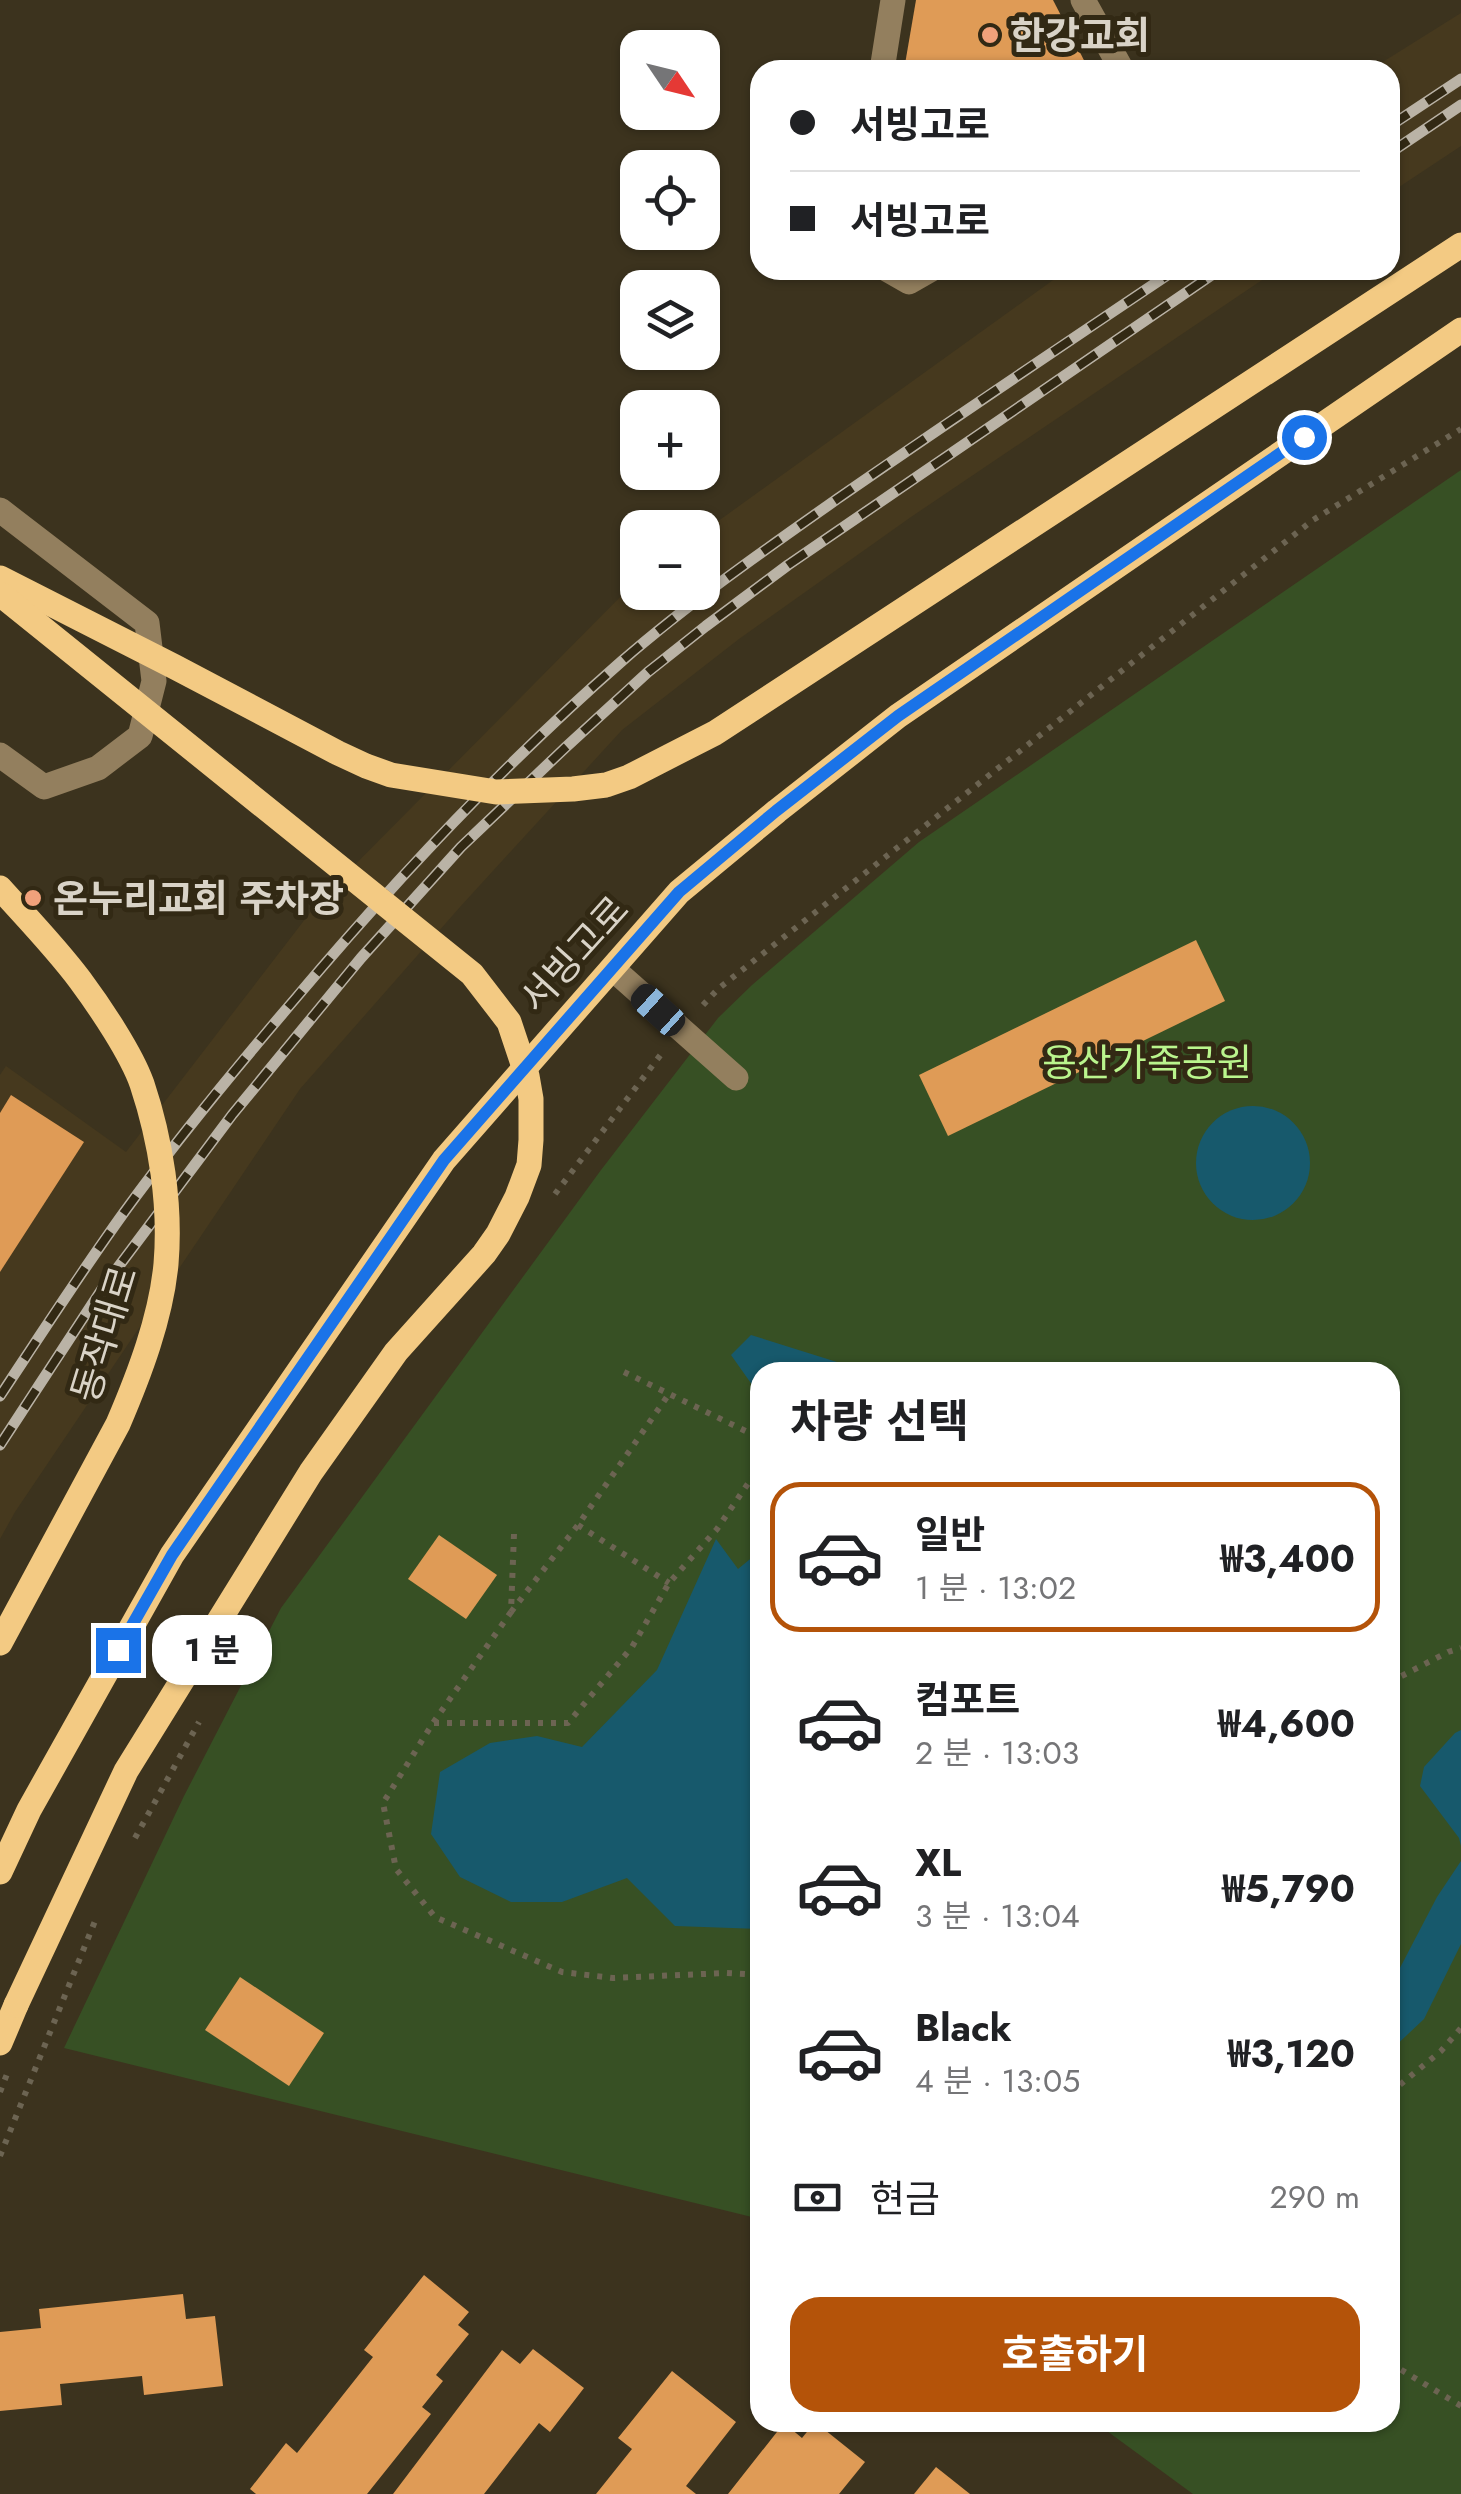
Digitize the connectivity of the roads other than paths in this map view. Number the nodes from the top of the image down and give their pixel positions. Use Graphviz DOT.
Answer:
graph roads {
  1 [pos="893,0"];
  2 [pos="1083,0"];
  3 [pos="884,60"];
  4 [pos="1116,60"];
  5 [pos="1461,245"];
  6 [pos="1461,330"];
  7 [pos="0,510"];
  8 [pos="0,578"];
  9 [pos="0,594"];
  10 [pos="0,755"];
  11 [pos="0,888"];
  12 [pos="613,969"];
  13 [pos="736,1078"];
  14 [pos="0,1643"];
  15 [pos="0,1872"];
  16 [pos="0,2043"];
  1 -- 3 [label="street"];
  2 -- 4 [label="street"];
  5 -- 8 [label="main road, bridge"];
  6 -- 12 [label="main road, 서빙고로"];
  7 -- 10 [label="street"];
  9 -- 16 [label="main road, bridge"];
  11 -- 14 [label="main road, 동작대로, bridge"];
  12 -- 13 [label="street"];
  12 -- 15 [label="main road, 서빙고로"];
}
